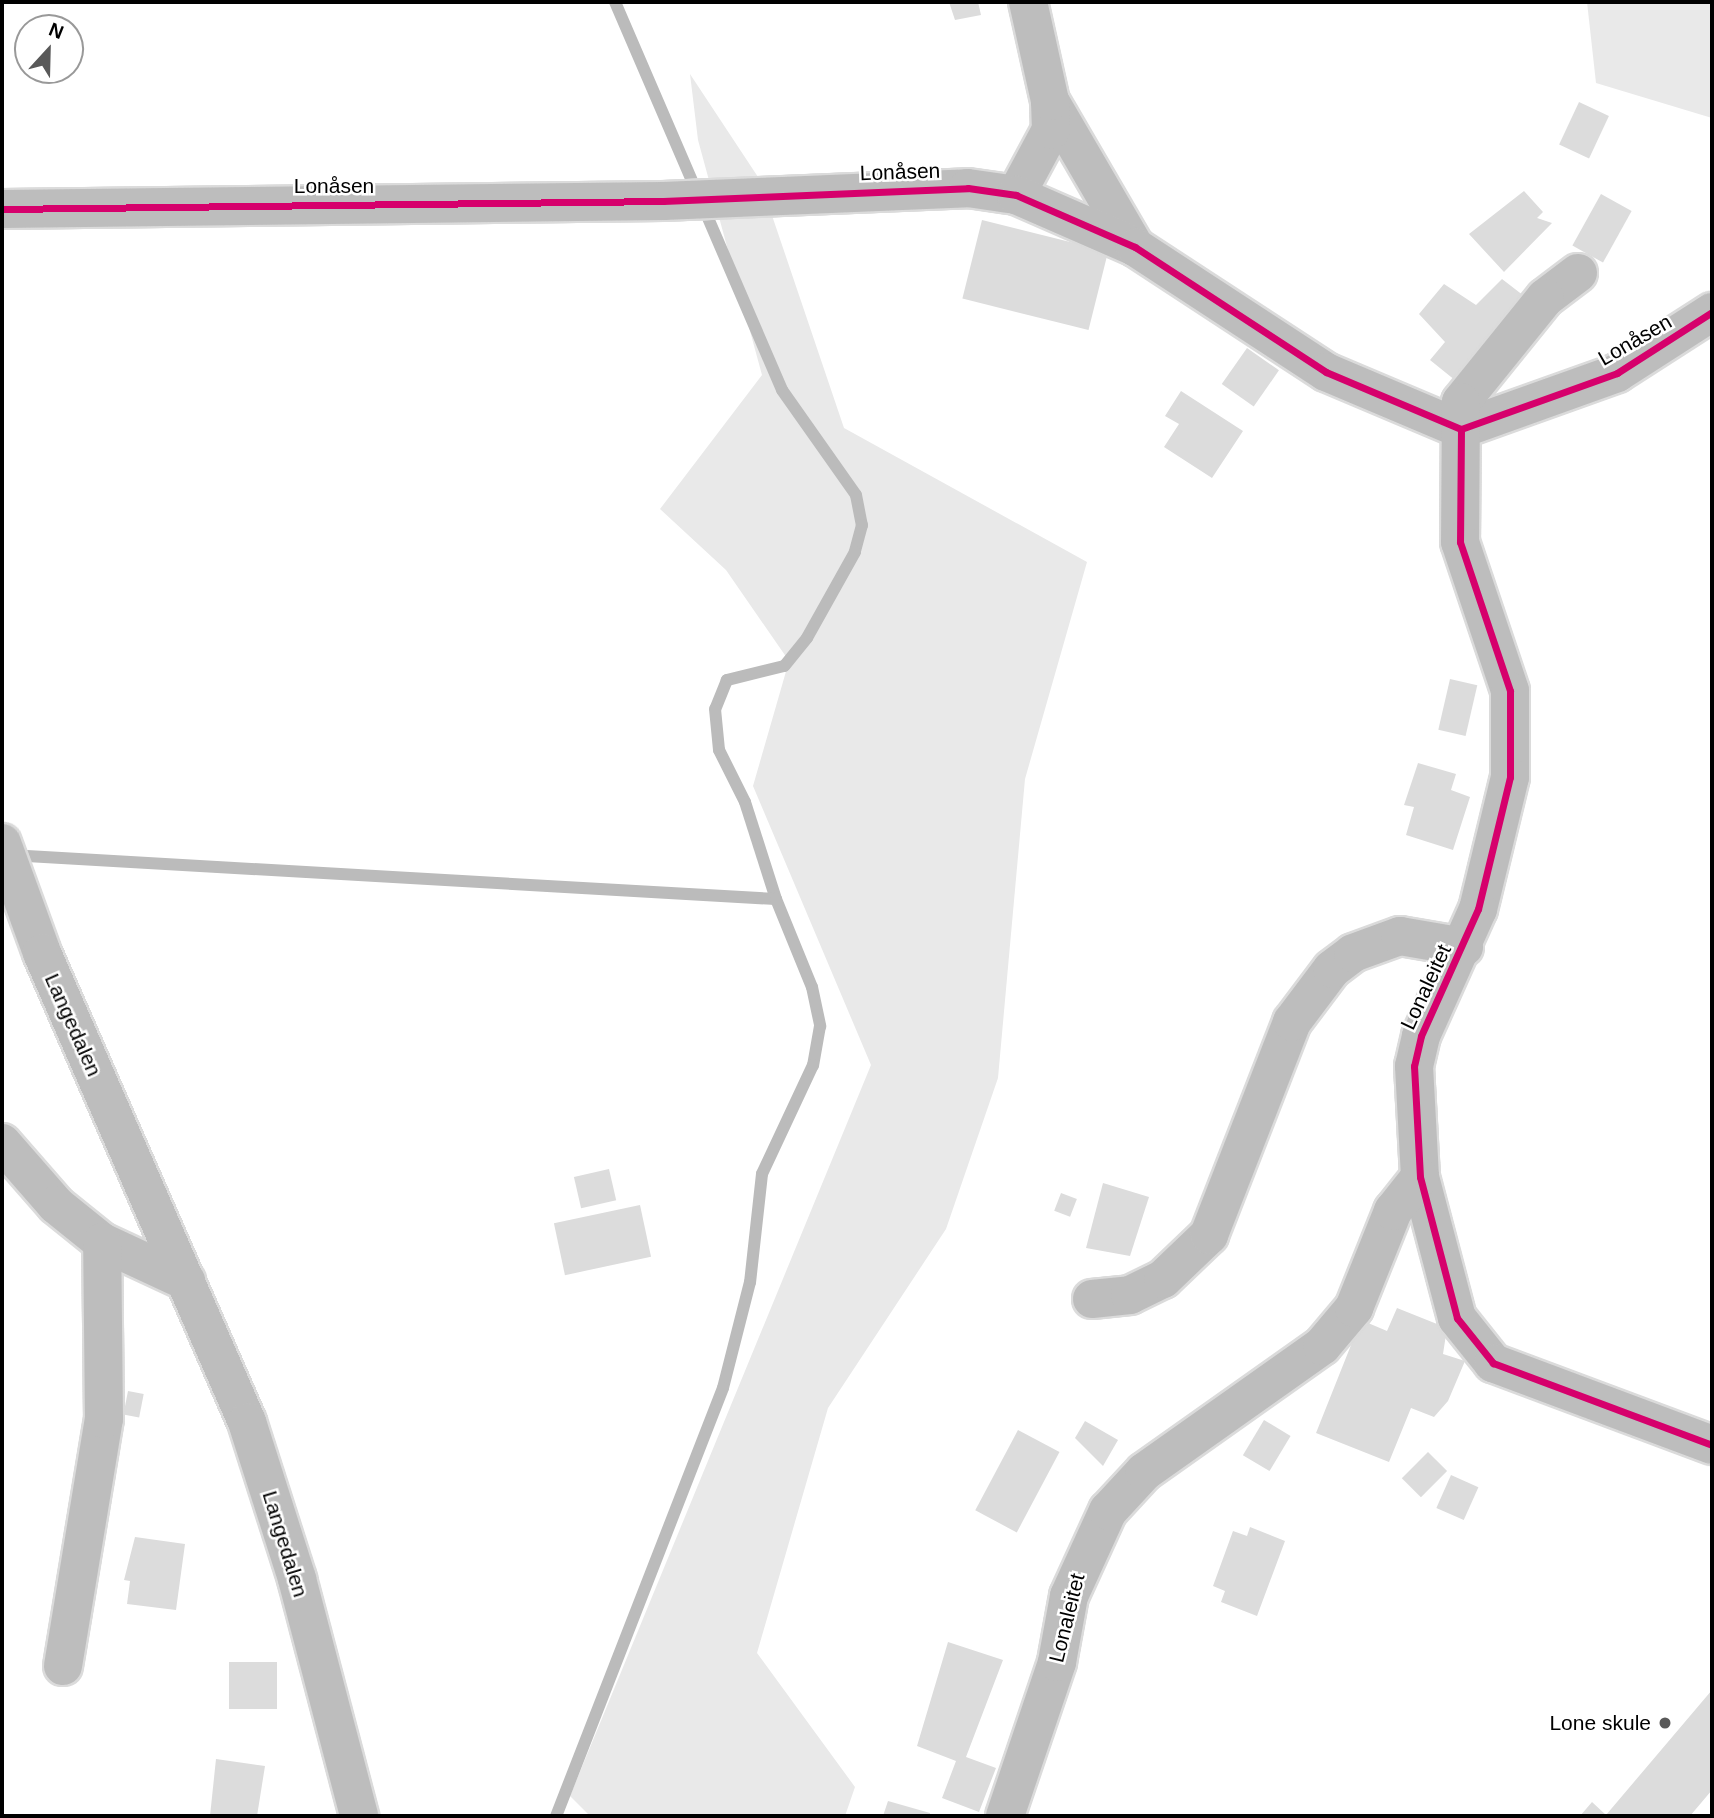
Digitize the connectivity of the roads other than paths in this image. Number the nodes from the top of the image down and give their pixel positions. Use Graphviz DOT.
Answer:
graph roads {
  1 [pos="1028,2"];
  2 [pos="1050,100"];
  3 [pos="1016,195"];
  4 [pos="2,209"];
  5 [pos="1135,247"];
  6 [pos="1578,273"];
  7 [pos="1712,312"];
  8 [pos="1461,429"];
  9 [pos="2,843"];
  10 [pos="1464,947"];
  11 [pos="2,1143"];
  12 [pos="1420,1177"];
  13 [pos="102,1242"];
  14 [pos="186,1281"];
  15 [pos="1092,1299"];
  16 [pos="1712,1445"];
  17 [pos="64,1667"];
  18 [pos="359,1816"];
  19 [pos="1005,1816"];
  1 -- 2 [label="street"];
  2 -- 3 [label="street"];
  2 -- 5 [label="street"];
  3 -- 4 [label="street, Lonåsen"];
  3 -- 5 [label="street, Lonåsen"];
  5 -- 8 [label="street, Lonåsen"];
  6 -- 8 [label="street"];
  7 -- 8 [label="street, Lonåsen"];
  8 -- 10 [label="street, Lonaleitet"];
  9 -- 14 [label="street, Langedalen"];
  10 -- 12 [label="street, Lonaleitet"];
  10 -- 15 [label="street, Lonaleitet"];
  11 -- 13 [label="street"];
  12 -- 16 [label="street, Lonaleitet"];
  12 -- 19 [label="street, Lonaleitet"];
  13 -- 14 [label="street"];
  13 -- 17 [label="street"];
  14 -- 18 [label="street, Langedalen"];
}
